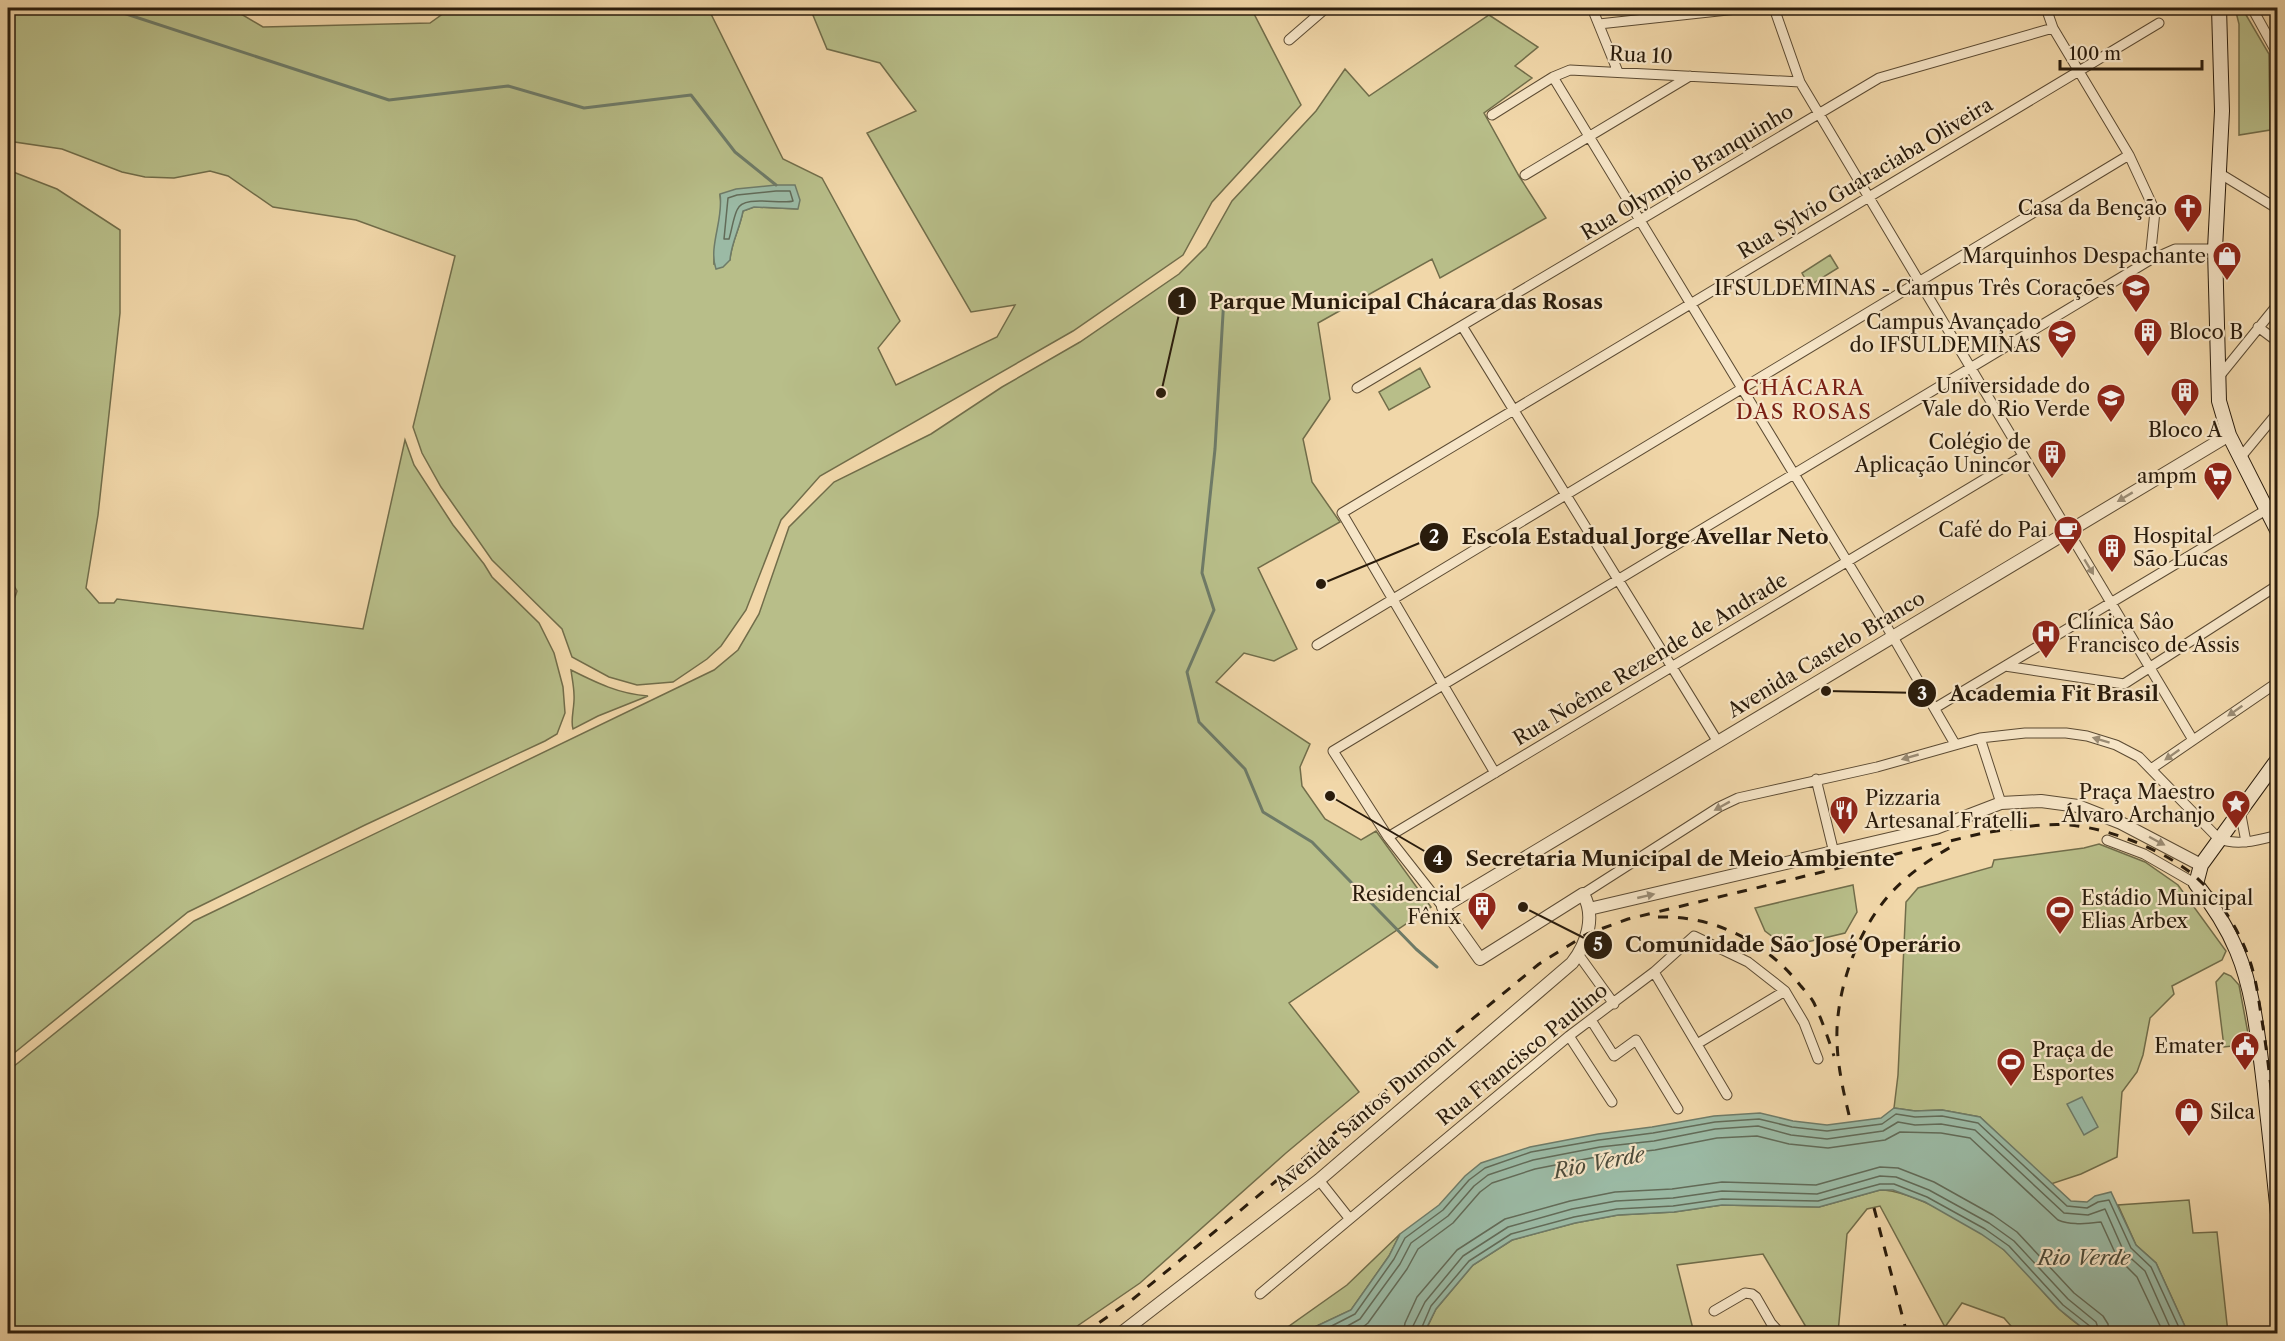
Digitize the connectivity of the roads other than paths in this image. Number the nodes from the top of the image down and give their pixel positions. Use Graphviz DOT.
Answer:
graph roads {
  1 [pos="1326,8"];
  2 [pos="1592,8"];
  3 [pos="1746,8"];
  4 [pos="1774,8"];
  5 [pos="2046,8"];
  6 [pos="2219,8"];
  7 [pos="2252,8"];
  8 [pos="1684,11"];
  9 [pos="2159,23"];
  10 [pos="1599,24"];
  11 [pos="2054,28"];
  12 [pos="1289,40"];
  13 [pos="2277,55"];
  14 [pos="1618,72"];
  15 [pos="2078,72"];
  16 [pos="1689,76"];
  17 [pos="1553,77"];
  18 [pos="1800,82"];
  19 [pos="1492,115"];
  20 [pos="1819,115"];
  21 [pos="1589,136"];
  22 [pos="2129,155"];
  23 [pos="2219,173"];
  24 [pos="1525,175"];
  25 [pos="1868,197"];
  26 [pos="2277,209"];
  27 [pos="1640,220"];
  28 [pos="2215,249"];
  29 [pos="2150,260"];
  30 [pos="1919,282"];
  31 [pos="1691,304"];
  32 [pos="2277,304"];
  33 [pos="1462,326"];
  34 [pos="2258,327"];
  35 [pos="2277,342"];
  36 [pos="1972,369"];
  37 [pos="2217,380"];
  38 [pos="1357,388"];
  39 [pos="1743,389"];
  40 [pos="1514,410"];
  41 [pos="2277,412"];
  42 [pos="2229,435"];
  43 [pos="2023,456"];
  44 [pos="2240,458"];
  45 [pos="1795,475"];
  46 [pos="1567,496"];
  47 [pos="2266,510"];
  48 [pos="2276,526"];
  49 [pos="2068,532"];
  50 [pos="1847,561"];
  51 [pos="1619,580"];
  52 [pos="2277,585"];
  53 [pos="1394,600"];
  54 [pos="2110,603"];
  55 [pos="1893,637"];
  56 [pos="1317,645"];
  57 [pos="2025,654"];
  58 [pos="2005,666"];
  59 [pos="1672,667"];
  60 [pos="2149,668"];
  61 [pos="2035,671"];
  62 [pos="2277,682"];
  63 [pos="1443,686"];
  64 [pos="1935,708"];
  65 [pos="1980,738"];
  66 [pos="2193,740"];
  67 [pos="1718,742"];
  68 [pos="1955,744"];
  69 [pos="2277,759"];
  70 [pos="2151,769"];
  71 [pos="1495,773"];
  72 [pos="1816,779"];
  73 [pos="2001,803"];
  74 [pos="2240,810"];
  75 [pos="2277,835"];
  76 [pos="1388,837"];
  77 [pos="2219,839"];
  78 [pos="2107,840"];
  79 [pos="2246,842"];
  80 [pos="1834,853"];
  81 [pos="2201,865"];
  82 [pos="2196,884"];
  83 [pos="1583,894"];
  84 [pos="1443,907"];
  85 [pos="1589,909"];
  86 [pos="1578,954"];
  87 [pos="1654,972"];
  88 [pos="1785,991"];
  89 [pos="1614,1004"];
  90 [pos="1591,1020"];
  91 [pos="1569,1036"];
  92 [pos="1697,1044"];
  93 [pos="1818,1059"];
  94 [pos="1727,1095"];
  95 [pos="1612,1102"];
  96 [pos="1678,1109"];
  97 [pos="2273,1114"];
  98 [pos="1319,1180"];
  99 [pos="2277,1214"];
  100 [pos="1349,1218"];
  101 [pos="1260,1294"];
  102 [pos="1714,1311"];
  103 [pos="1120,1334"];
  104 [pos="1781,1334"];
  1 -- 12 [label="street"];
  2 -- 10 [label="street"];
  3 -- 8 [label="street"];
  4 -- 18 [label="street"];
  5 -- 11 [label="street"];
  6 -- 23 [label="main road"];
  7 -- 13 [label="street"];
  8 -- 10 [label="street"];
  9 -- 15 [label="street, Rua Sylvio Guaraciaba Oliveira"];
  10 -- 14 [label="street"];
  11 -- 15 [label="street"];
  11 -- 20 [label="street, Rua Olympio Branquinho"];
  14 -- 16 [label="street, Rua 10"];
  14 -- 17 [label="street, Rua 10"];
  15 -- 22 [label="street"];
  15 -- 25 [label="street, Rua Sylvio Guaraciaba Oliveira"];
  16 -- 18 [label="street, Rua 10"];
  16 -- 21 [label="street"];
  17 -- 19 [label="street, Rua 10"];
  17 -- 21 [label="street"];
  18 -- 20 [label="street"];
  20 -- 25 [label="street"];
  20 -- 27 [label="street, Rua Olympio Branquinho"];
  21 -- 24 [label="street"];
  21 -- 27 [label="street"];
  22 -- 29 [label="street"];
  22 -- 30 [label="street"];
  23 -- 26 [label="street"];
  23 -- 28 [label="main road"];
  25 -- 30 [label="street"];
  25 -- 31 [label="street, Rua Sylvio Guaraciaba Oliveira"];
  27 -- 31 [label="street"];
  27 -- 33 [label="street, Rua Olympio Branquinho"];
  28 -- 29 [label="street"];
  28 -- 37 [label="main road"];
  29 -- 36 [label="street"];
  30 -- 36 [label="street"];
  30 -- 39 [label="street"];
  31 -- 39 [label="street"];
  31 -- 40 [label="street, Rua Sylvio Guaraciaba Oliveira"];
  32 -- 34 [label="street"];
  33 -- 38 [label="street, Rua Olympio Branquinho"];
  33 -- 40 [label="street"];
  34 -- 35 [label="street"];
  34 -- 37 [label="street"];
  36 -- 43 [label="street"];
  36 -- 45 [label="street"];
  37 -- 42 [label="main road"];
  39 -- 45 [label="street"];
  39 -- 46 [label="street"];
  40 -- 46 [label="street"];
  40 -- 53 [label="street, Rua Sylvio Guaraciaba Oliveira"];
  41 -- 44 [label="street"];
  42 -- 44 [label="main road"];
  42 -- 49 [label="street, Avenida Castelo Branco, one-way"];
  43 -- 49 [label="street"];
  43 -- 50 [label="street, Rua Noême Rezende de Andrade"];
  44 -- 47 [label="main road"];
  45 -- 50 [label="street"];
  45 -- 51 [label="street"];
  46 -- 51 [label="street"];
  46 -- 53 [label="street"];
  47 -- 48 [label="main road"];
  47 -- 54 [label="street"];
  49 -- 54 [label="street, one-way"];
  49 -- 55 [label="street, Avenida Castelo Branco"];
  50 -- 55 [label="street"];
  50 -- 59 [label="street, Rua Noême Rezende de Andrade"];
  51 -- 59 [label="street"];
  51 -- 63 [label="street"];
  52 -- 60 [label="street"];
  53 -- 56 [label="street"];
  53 -- 63 [label="street"];
  54 -- 57 [label="street"];
  54 -- 60 [label="street"];
  55 -- 64 [label="street"];
  55 -- 67 [label="street, Avenida Castelo Branco"];
  57 -- 58 [label="street"];
  57 -- 61 [label="street"];
  58 -- 61 [label="street"];
  58 -- 64 [label="street"];
  59 -- 67 [label="street"];
  59 -- 71 [label="street, Rua Noême Rezende de Andrade"];
  60 -- 61 [label="street"];
  60 -- 66 [label="street"];
  62 -- 66 [label="street, one-way"];
  63 -- 71 [label="street"];
  63 -- 76 [label="street"];
  64 -- 68 [label="street"];
  65 -- 68 [label="street"];
  70 -- 65 [label="street, one-way"];
  65 -- 73 [label="street"];
  66 -- 70 [label="street, one-way"];
  67 -- 84 [label="street, Avenida Castelo Branco"];
  68 -- 72 [label="street, one-way"];
  69 -- 74 [label="main road"];
  70 -- 77 [label="street"];
  71 -- 76 [label="street, Rua Noême Rezende de Andrade"];
  72 -- 80 [label="street"];
  72 -- 83 [label="street, one-way"];
  73 -- 80 [label="street"];
  73 -- 81 [label="street, one-way"];
  74 -- 77 [label="main road"];
  74 -- 79 [label="street"];
  75 -- 79 [label="street"];
  76 -- 84 [label="street"];
  77 -- 79 [label="street"];
  77 -- 81 [label="main road"];
  78 -- 82 [label="street"];
  85 -- 80 [label="street, one-way"];
  81 -- 82 [label="main road"];
  82 -- 97 [label="main road"];
  83 -- 84 [label="street"];
  83 -- 85 [label="street, Avenida Santos Dumont"];
  85 -- 86 [label="street, Avenida Santos Dumont"];
  86 -- 89 [label="street"];
  86 -- 98 [label="street, Avenida Santos Dumont"];
  87 -- 88 [label="street, Rua Francisco Paulino"];
  87 -- 89 [label="street, Rua Francisco Paulino"];
  87 -- 92 [label="street"];
  88 -- 92 [label="street"];
  88 -- 93 [label="street, Rua Francisco Paulino"];
  89 -- 90 [label="street, Rua Francisco Paulino"];
  90 -- 91 [label="street, Rua Francisco Paulino"];
  90 -- 96 [label="street"];
  91 -- 95 [label="street"];
  91 -- 100 [label="street, Rua Francisco Paulino"];
  92 -- 94 [label="street"];
  97 -- 99 [label="main road"];
  98 -- 100 [label="street"];
  98 -- 103 [label="street, Avenida Santos Dumont"];
  100 -- 101 [label="street, Rua Francisco Paulino"];
  102 -- 104 [label="street"];
}
